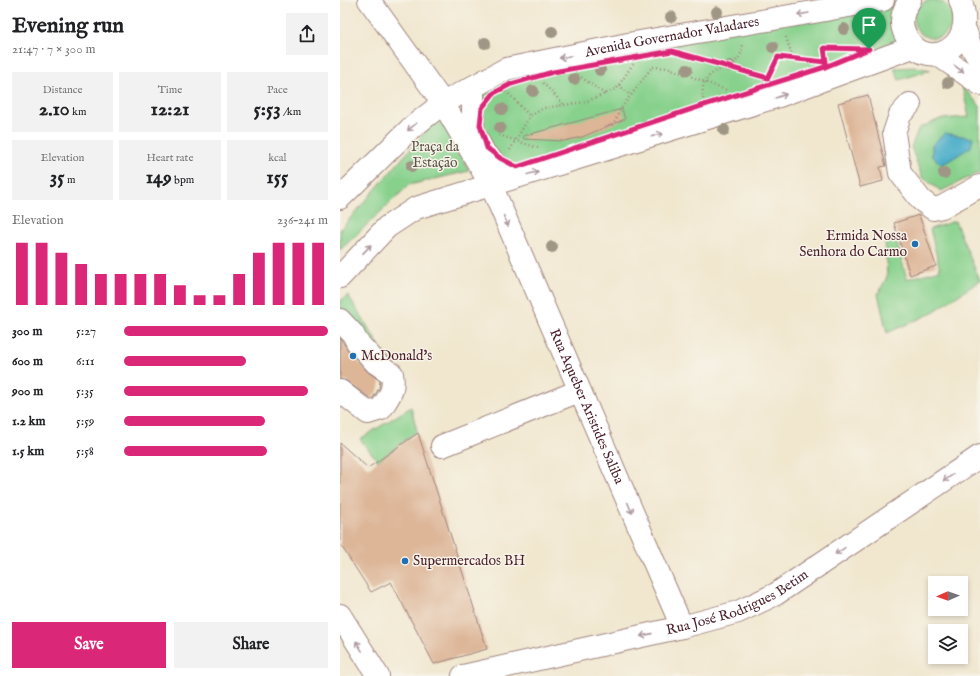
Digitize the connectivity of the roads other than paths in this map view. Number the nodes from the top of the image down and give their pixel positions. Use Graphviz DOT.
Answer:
graph roads {
  1 [pos="369,0"];
  2 [pos="882,0"];
  3 [pos="910,0"];
  4 [pos="960,0"];
  5 [pos="971,22"];
  6 [pos="913,46"];
  7 [pos="938,54"];
  8 [pos="980,61"];
  9 [pos="980,84"];
  10 [pos="473,87"];
  11 [pos="442,103"];
  12 [pos="910,104"];
  13 [pos="511,178"];
  14 [pos="491,185"];
  15 [pos="980,186"];
  16 [pos="340,198"];
  17 [pos="340,277"];
  18 [pos="340,320"];
  19 [pos="340,391"];
  20 [pos="579,391"];
  21 [pos="442,446"];
  22 [pos="980,456"];
  23 [pos="340,615"];
  24 [pos="682,627"];
  25 [pos="486,674"];
  26 [pos="378,676"];
  27 [pos="463,676"];
  1 -- 11 [label="street, Rua Aqueber Aristides Saliba"];
  2 -- 10 [label="street, Avenida Governador Valadares, one-way"];
  3 -- 6 [label="street"];
  4 -- 5 [label="street"];
  5 -- 7 [label="street"];
  5 -- 8 [label="street"];
  6 -- 7 [label="street"];
  13 -- 6 [label="street, one-way"];
  7 -- 9 [label="street, one-way"];
  10 -- 11 [label="street, Avenida Governador Valadares"];
  10 -- 13 [label="street"];
  11 -- 14 [label="street, Rua Aqueber Aristides Saliba"];
  11 -- 16 [label="street, Avenida Governador Valadares, one-way"];
  12 -- 15 [label="street"];
  13 -- 14 [label="street"];
  17 -- 14 [label="street, one-way"];
  14 -- 20 [label="street, Rua Aqueber Aristides Saliba, one-way"];
  18 -- 19 [label="street"];
  20 -- 21 [label="street"];
  20 -- 24 [label="street, Rua Aqueber Aristides Saliba, one-way"];
  22 -- 24 [label="street, Rua José Rodrigues Betim, one-way"];
  26 -- 23 [label="street, one-way"];
  24 -- 25 [label="street, Rua José Rodrigues Betim, one-way"];
  25 -- 27 [label="street, Rua José Rodrigues Betim"];
}
